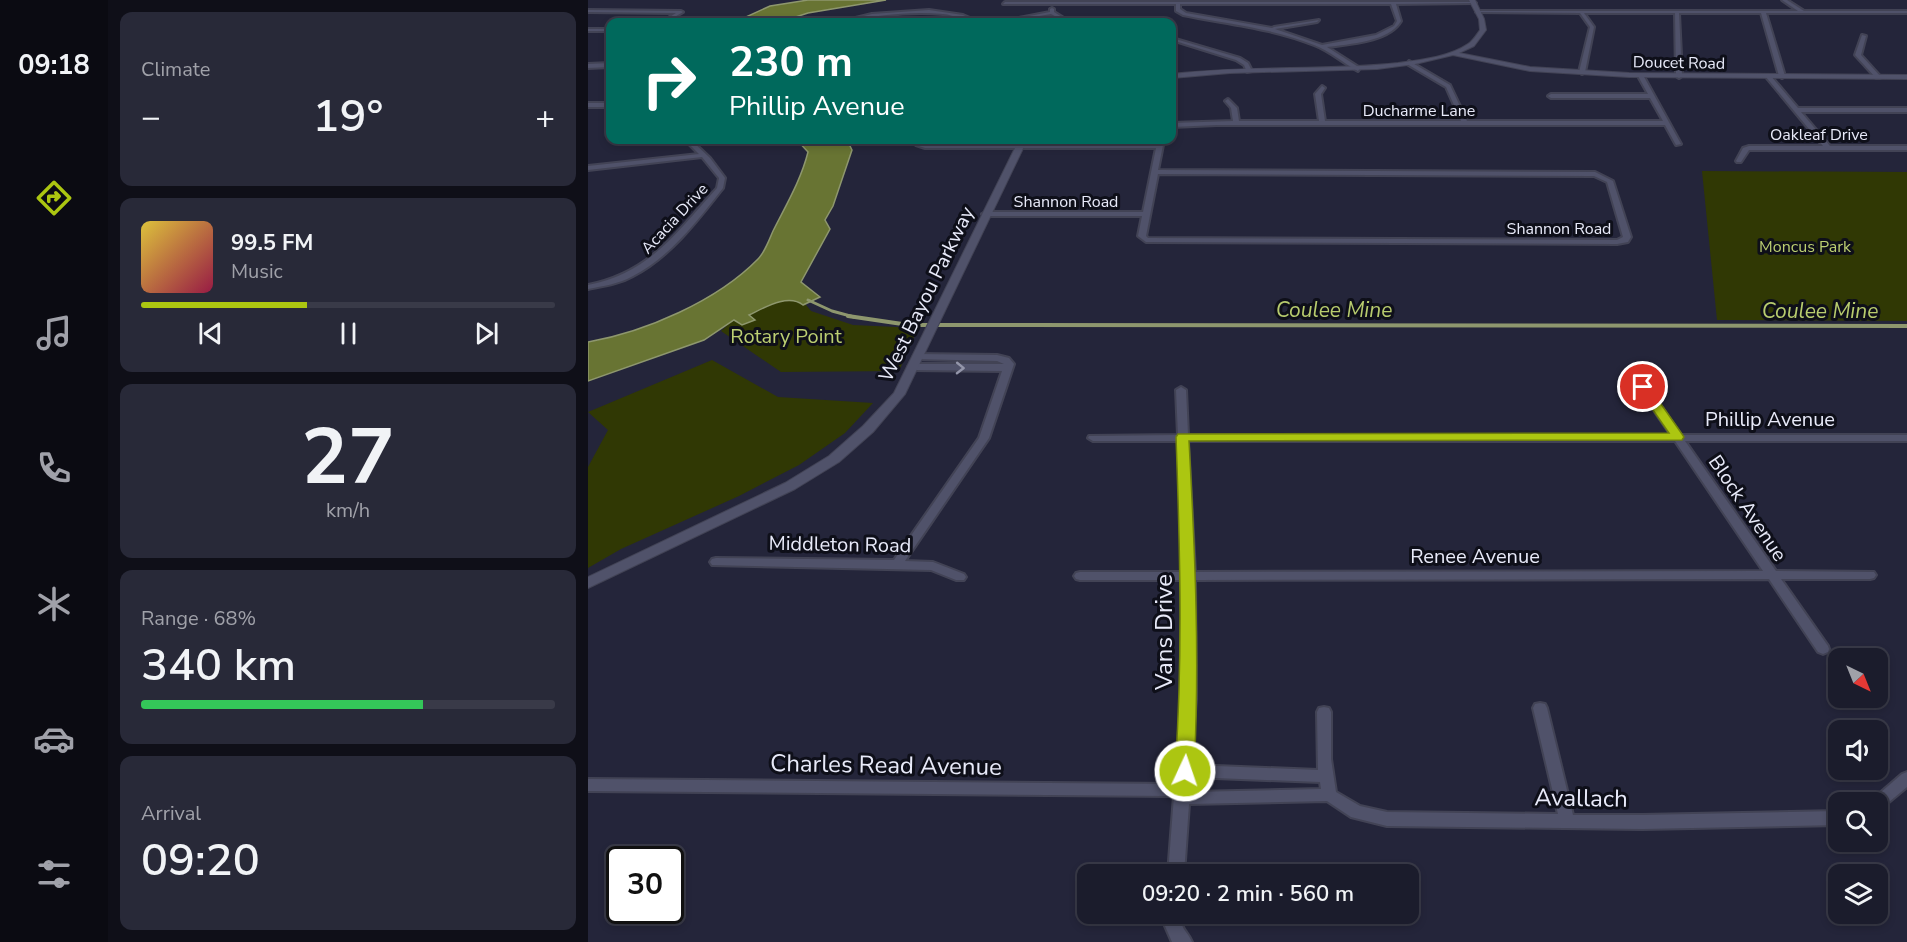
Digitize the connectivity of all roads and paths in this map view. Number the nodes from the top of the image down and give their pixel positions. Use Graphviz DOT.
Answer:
graph roads {
  1 [pos="1784,0"];
  2 [pos="1007,2"];
  3 [pos="1124,2"];
  4 [pos="1284,2"];
  5 [pos="1473,2"];
  6 [pos="1057,3"];
  7 [pos="1393,3"];
  8 [pos="1178,4"];
  9 [pos="588,11"];
  10 [pos="1478,12"];
  11 [pos="1581,12"];
  12 [pos="1677,12"];
  13 [pos="1762,12"];
  14 [pos="1804,12"];
  15 [pos="1907,12"];
  16 [pos="1052,13"];
  17 [pos="671,18"];
  18 [pos="862,18"];
  19 [pos="968,18"];
  20 [pos="1023,18"];
  21 [pos="1061,18"];
  22 [pos="1317,21"];
  23 [pos="1271,29"];
  24 [pos="588,30"];
  25 [pos="606,30"];
  26 [pos="1864,36"];
  27 [pos="1176,40"];
  28 [pos="1323,46"];
  29 [pos="1452,53"];
  30 [pos="1409,63"];
  31 [pos="606,65"];
  32 [pos="588,66"];
  33 [pos="1358,69"];
  34 [pos="1250,71"];
  35 [pos="1582,72"];
  36 [pos="1176,76"];
  37 [pos="1641,76"];
  38 [pos="1679,76"];
  39 [pos="1768,76"];
  40 [pos="1782,76"];
  41 [pos="1878,77"];
  42 [pos="1907,77"];
  43 [pos="1322,88"];
  44 [pos="1551,96"];
  45 [pos="1651,96"];
  46 [pos="1228,101"];
  47 [pos="588,105"];
  48 [pos="606,105"];
  49 [pos="1797,110"];
  50 [pos="1907,110"];
  51 [pos="1236,123"];
  52 [pos="1322,123"];
  53 [pos="1465,123"];
  54 [pos="1666,123"];
  55 [pos="1176,125"];
  56 [pos="692,144"];
  57 [pos="917,144"];
  58 [pos="974,144"];
  59 [pos="1021,144"];
  60 [pos="1160,144"];
  61 [pos="1678,144"];
  62 [pos="1828,148"];
  63 [pos="1907,148"];
  64 [pos="704,155"];
  65 [pos="1738,161"];
  66 [pos="588,168"];
  67 [pos="1154,172"];
  68 [pos="986,214"];
  69 [pos="1146,214"];
  70 [pos="588,287"];
  71 [pos="915,362"];
  72 [pos="1643,387"];
  73 [pos="1181,390"];
  74 [pos="1182,437"];
  75 [pos="1678,437"];
  76 [pos="1093,438"];
  77 [pos="1907,438"];
  78 [pos="716,562"];
  79 [pos="897,564"];
  80 [pos="1189,575"];
  81 [pos="1773,575"];
  82 [pos="1870,575"];
  83 [pos="1080,576"];
  84 [pos="960,577"];
  85 [pos="588,583"];
  86 [pos="1823,649"];
  87 [pos="1540,708"];
  88 [pos="1324,712"];
  89 [pos="1185,771"];
  90 [pos="1325,776"];
  91 [pos="1907,778"];
  92 [pos="588,784"];
  93 [pos="1183,794"];
  94 [pos="1888,794"];
  95 [pos="1329,795"];
  96 [pos="1828,818"];
  97 [pos="1567,821"];
  98 [pos="1177,864"];
  99 [pos="1173,924"];
  100 [pos="1181,940"];
  1 -- 14 [label="street"];
  2 -- 6 [label="street"];
  3 -- 6 [label="street"];
  3 -- 8 [label="street"];
  4 -- 7 [label="street"];
  4 -- 8 [label="street"];
  5 -- 7 [label="street"];
  5 -- 10 [label="street"];
  6 -- 16 [label="street"];
  7 -- 28 [label="street"];
  8 -- 23 [label="street"];
  9 -- 17 [label="street"];
  10 -- 11 [label="street"];
  10 -- 29 [label="street"];
  11 -- 12 [label="street"];
  11 -- 35 [label="street"];
  12 -- 13 [label="street"];
  12 -- 38 [label="street"];
  13 -- 14 [label="street"];
  13 -- 40 [label="street"];
  14 -- 15 [label="street"];
  16 -- 20 [label="street"];
  16 -- 21 [label="street"];
  18 -- 19 [label="street"];
  22 -- 23 [label="street"];
  23 -- 28 [label="street"];
  24 -- 25 [label="street"];
  26 -- 41 [label="street"];
  27 -- 34 [label="street"];
  28 -- 33 [label="street"];
  29 -- 30 [label="street"];
  29 -- 35 [label="street, Doucet Road"];
  30 -- 33 [label="street"];
  30 -- 53 [label="street"];
  31 -- 32 [label="street"];
  33 -- 34 [label="street"];
  34 -- 36 [label="street"];
  35 -- 37 [label="street, Doucet Road"];
  37 -- 38 [label="street, Doucet Road"];
  37 -- 45 [label="street"];
  38 -- 39 [label="street, Doucet Road"];
  39 -- 40 [label="street, Doucet Road"];
  39 -- 49 [label="street"];
  40 -- 41 [label="street, Doucet Road"];
  41 -- 42 [label="street, Doucet Road"];
  43 -- 52 [label="street"];
  44 -- 45 [label="street"];
  45 -- 54 [label="street"];
  46 -- 51 [label="street"];
  47 -- 48 [label="street"];
  49 -- 50 [label="street"];
  49 -- 62 [label="street"];
  51 -- 52 [label="street, Ducharme Lane"];
  51 -- 55 [label="street, Ducharme Lane"];
  52 -- 53 [label="street, Ducharme Lane"];
  53 -- 54 [label="street, Ducharme Lane"];
  54 -- 61 [label="street"];
  56 -- 64 [label="street, Acacia Drive"];
  57 -- 58 [label="street"];
  59 -- 68 [label="street, West Bayou Parkway"];
  60 -- 67 [label="street, Shannon Road"];
  62 -- 63 [label="street, Oakleaf Drive"];
  62 -- 65 [label="street, Oakleaf Drive"];
  64 -- 66 [label="street"];
  64 -- 70 [label="street, Acacia Drive"];
  67 -- 69 [label="street, Shannon Road"];
  67 -- 69 [label="street, Shannon Road"];
  68 -- 69 [label="street, Shannon Road"];
  68 -- 71 [label="street, West Bayou Parkway"];
  71 -- 79 [label="street"];
  71 -- 85 [label="street, West Bayou Parkway"];
  72 -- 75 [label="street, Block Avenue"];
  73 -- 74 [label="street, Vans Drive"];
  74 -- 75 [label="street, Phillip Avenue"];
  74 -- 76 [label="street, Phillip Avenue"];
  74 -- 80 [label="street, Vans Drive"];
  75 -- 77 [label="street, Phillip Avenue"];
  75 -- 81 [label="street, Block Avenue"];
  78 -- 79 [label="street, Middleton Road"];
  79 -- 84 [label="street, Middleton Road"];
  80 -- 81 [label="street, Renee Avenue"];
  80 -- 83 [label="street, Renee Avenue"];
  80 -- 89 [label="street, Vans Drive"];
  81 -- 82 [label="street, Renee Avenue"];
  81 -- 86 [label="street, Block Avenue"];
  87 -- 97 [label="street"];
  88 -- 90 [label="street"];
  89 -- 90 [label="street"];
  89 -- 93 [label="street, Vans Drive"];
  90 -- 95 [label="street"];
  91 -- 94 [label="street"];
  92 -- 93 [label="street, Charles Read Avenue"];
  93 -- 95 [label="street"];
  93 -- 98 [label="street, Vans Drive"];
  95 -- 97 [label="street, Avallach"];
  96 -- 97 [label="street, Avallach"];
  99 -- 100 [label="street"];
}
